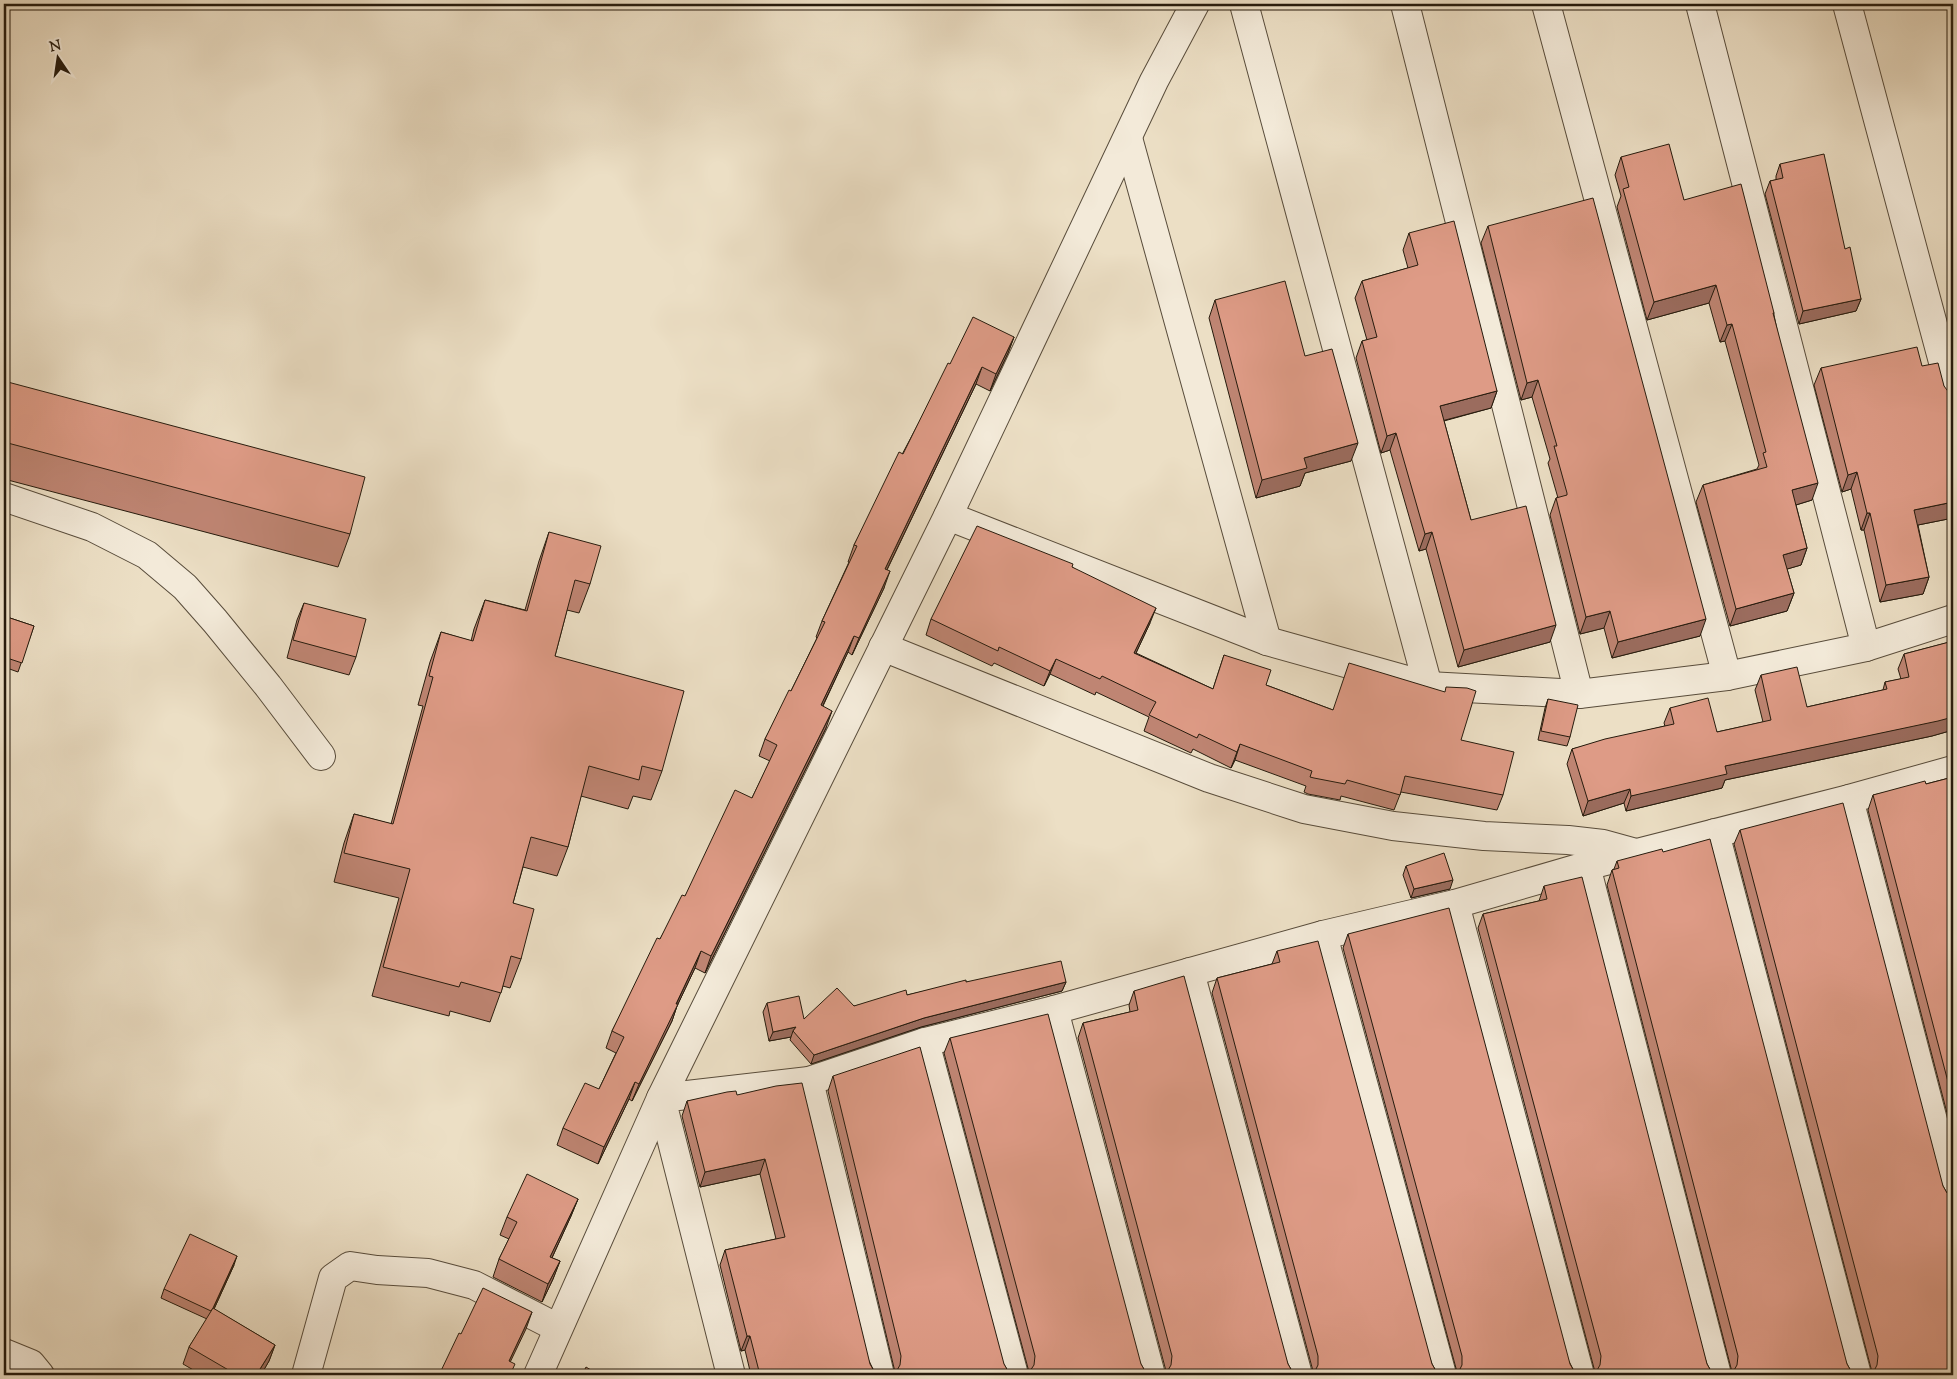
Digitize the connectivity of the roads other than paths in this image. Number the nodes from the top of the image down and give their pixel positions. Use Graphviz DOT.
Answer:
graph roads {
  1 [pos="1195,4"];
  2 [pos="1244,4"];
  3 [pos="1405,4"];
  4 [pos="1546,4"];
  5 [pos="1700,4"];
  6 [pos="1847,4"];
  7 [pos="1128,138"];
  8 [pos="1953,399"];
  9 [pos="4,497"];
  10 [pos="948,516"];
  11 [pos="1953,619"];
  12 [pos="1267,641"];
  13 [pos="883,647"];
  14 [pos="1866,647"];
  15 [pos="1727,676"];
  16 [pos="1428,686"];
  17 [pos="1579,694"];
  18 [pos="321,756"];
  19 [pos="1953,770"];
  20 [pos="1849,799"];
  21 [pos="1715,833"];
  22 [pos="1636,853"];
  23 [pos="1586,866"];
  24 [pos="1455,904"];
  25 [pos="1324,935"];
  26 [pos="1190,972"];
  27 [pos="1054,1010"];
  28 [pos="925,1042"];
  29 [pos="810,1081"];
  30 [pos="661,1098"];
  31 [pos="1953,1197"];
  32 [pos="558,1328"];
  33 [pos="4,1353"];
  34 [pos="40,1375"];
  35 [pos="306,1375"];
  36 [pos="538,1375"];
  37 [pos="731,1375"];
  38 [pos="880,1375"];
  39 [pos="1014,1375"];
  40 [pos="1151,1375"];
  41 [pos="1298,1375"];
  42 [pos="1442,1375"];
  43 [pos="1580,1375"];
  44 [pos="1717,1375"];
  45 [pos="1857,1375"];
  1 -- 7 [label="street"];
  2 -- 16 [label="street"];
  3 -- 17 [label="street"];
  4 -- 15 [label="street"];
  5 -- 14 [label="street"];
  6 -- 8 [label="street"];
  7 -- 10 [label="street"];
  7 -- 12 [label="street"];
  9 -- 18 [label="street"];
  10 -- 12 [label="street"];
  10 -- 13 [label="street"];
  11 -- 14 [label="street"];
  12 -- 16 [label="street"];
  13 -- 22 [label="street"];
  13 -- 30 [label="street"];
  14 -- 15 [label="street"];
  15 -- 17 [label="street"];
  16 -- 17 [label="street"];
  19 -- 20 [label="street"];
  20 -- 21 [label="street"];
  20 -- 31 [label="street"];
  21 -- 22 [label="street"];
  21 -- 45 [label="street"];
  22 -- 23 [label="street"];
  23 -- 24 [label="street"];
  23 -- 44 [label="street"];
  24 -- 25 [label="street"];
  24 -- 43 [label="street"];
  25 -- 26 [label="street"];
  25 -- 42 [label="street"];
  26 -- 27 [label="street"];
  26 -- 41 [label="street"];
  27 -- 28 [label="street"];
  27 -- 40 [label="street"];
  28 -- 29 [label="street"];
  28 -- 39 [label="street"];
  29 -- 30 [label="street"];
  29 -- 38 [label="street"];
  30 -- 32 [label="street"];
  30 -- 37 [label="street"];
  32 -- 35 [label="street"];
  32 -- 36 [label="street"];
  33 -- 34 [label="street"];
}
